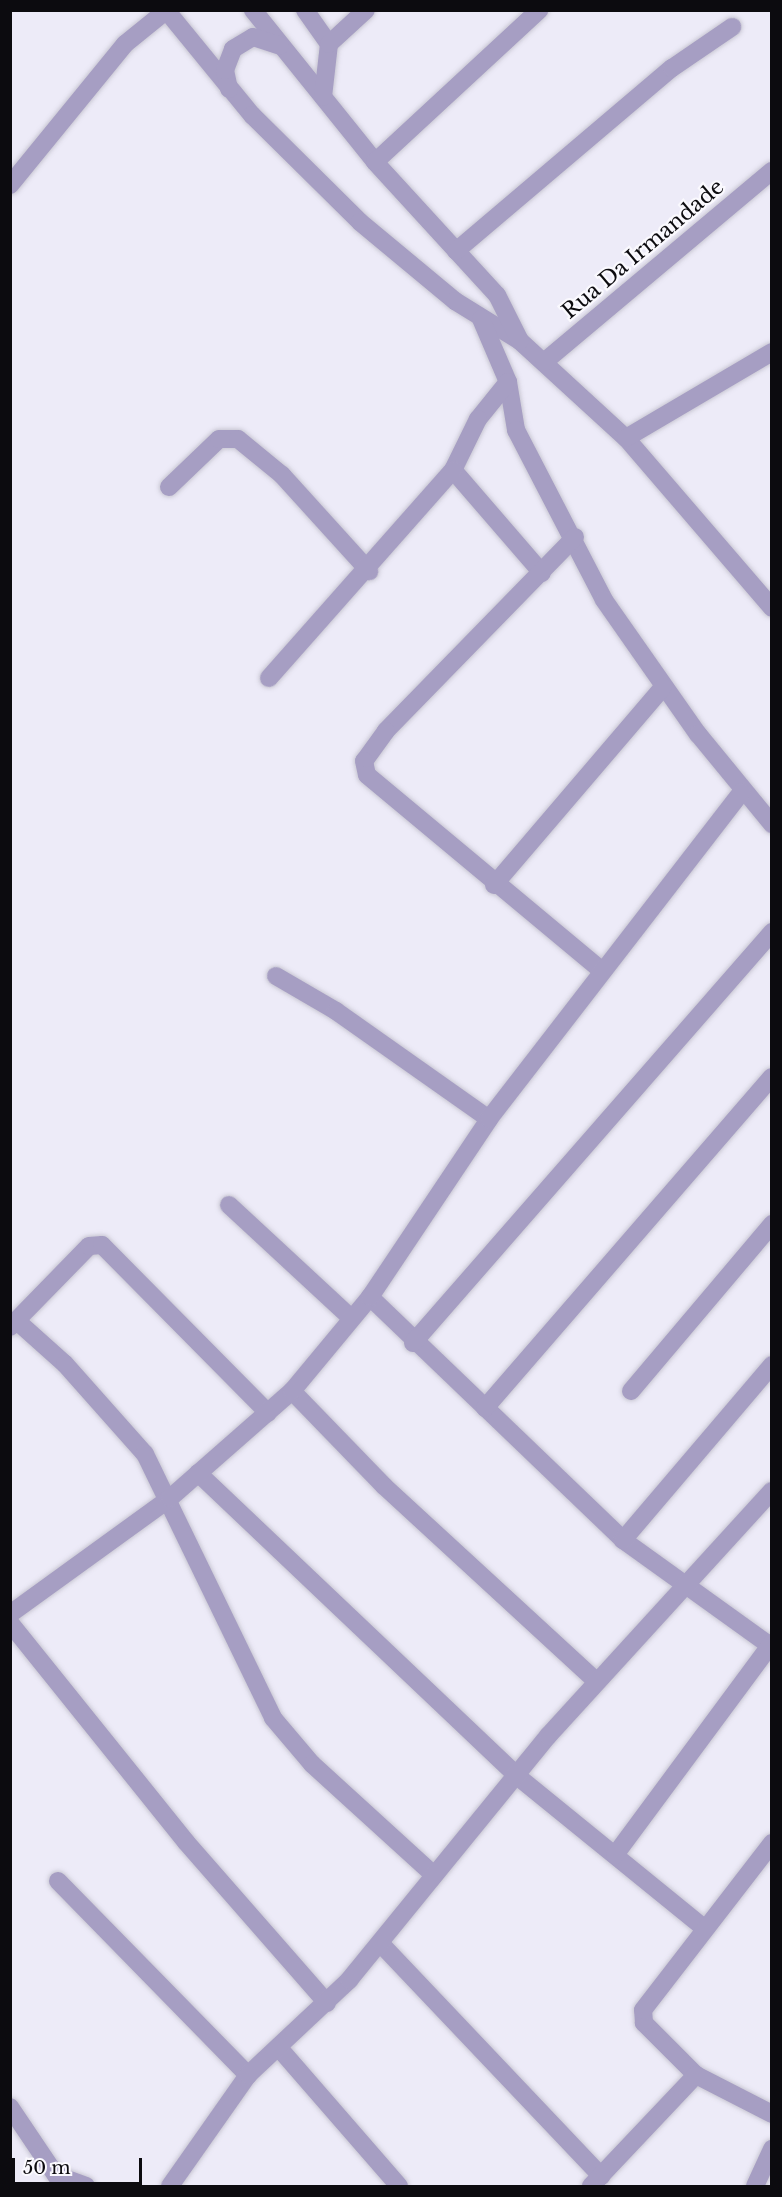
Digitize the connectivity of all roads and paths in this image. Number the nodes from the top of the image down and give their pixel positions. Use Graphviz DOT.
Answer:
graph roads {
  1 [pos="253,10"];
  2 [pos="305,10"];
  3 [pos="366,10"];
  4 [pos="539,10"];
  5 [pos="167,11"];
  6 [pos="732,27"];
  7 [pos="329,44"];
  8 [pos="284,49"];
  9 [pos="230,91"];
  10 [pos="323,97"];
  11 [pos="375,162"];
  12 [pos="771,171"];
  13 [pos="10,185"];
  14 [pos="456,251"];
  15 [pos="481,319"];
  16 [pos="520,341"];
  17 [pos="771,352"];
  18 [pos="544,362"];
  19 [pos="508,382"];
  20 [pos="626,438"];
  21 [pos="453,470"];
  22 [pos="169,487"];
  23 [pos="575,537"];
  24 [pos="369,572"];
  25 [pos="543,573"];
  26 [pos="771,608"];
  27 [pos="269,678"];
  28 [pos="663,687"];
  29 [pos="742,792"];
  30 [pos="771,824"];
  31 [pos="494,885"];
  32 [pos="771,932"];
  33 [pos="601,970"];
  34 [pos="276,976"];
  35 [pos="771,1077"];
  36 [pos="489,1119"];
  37 [pos="229,1205"];
  38 [pos="771,1224"];
  39 [pos="370,1297"];
  40 [pos="351,1318"];
  41 [pos="14,1325"];
  42 [pos="413,1343"];
  43 [pos="771,1365"];
  44 [pos="292,1390"];
  45 [pos="631,1390"];
  46 [pos="485,1408"];
  47 [pos="268,1413"];
  48 [pos="198,1473"];
  49 [pos="771,1491"];
  50 [pos="170,1498"];
  51 [pos="623,1540"];
  52 [pos="683,1586"];
  53 [pos="10,1614"];
  54 [pos="10,1623"];
  55 [pos="771,1645"];
  56 [pos="597,1682"];
  57 [pos="517,1776"];
  58 [pos="771,1843"];
  59 [pos="615,1855"];
  60 [pos="434,1875"];
  61 [pos="58,1881"];
  62 [pos="705,1929"];
  63 [pos="381,1944"];
  64 [pos="327,2003"];
  65 [pos="279,2048"];
  66 [pos="248,2075"];
  67 [pos="696,2075"];
  68 [pos="10,2107"];
  69 [pos="771,2114"];
  70 [pos="771,2149"];
  71 [pos="60,2181"];
  72 [pos="596,2181"];
  73 [pos="86,2187"];
  74 [pos="170,2187"];
  75 [pos="399,2187"];
  76 [pos="755,2187"];
  1 -- 8 [label="street"];
  2 -- 7 [label="street"];
  3 -- 7 [label="street"];
  4 -- 11 [label="street"];
  5 -- 9 [label="street"];
  5 -- 13 [label="street"];
  6 -- 14 [label="street"];
  7 -- 10 [label="street"];
  8 -- 9 [label="street"];
  8 -- 10 [label="street"];
  9 -- 15 [label="street"];
  10 -- 11 [label="street"];
  11 -- 14 [label="street"];
  12 -- 18 [label="street, Rua Da Irmandade"];
  14 -- 16 [label="street"];
  15 -- 16 [label="street"];
  15 -- 19 [label="street"];
  16 -- 18 [label="street"];
  17 -- 20 [label="street"];
  18 -- 20 [label="street"];
  19 -- 21 [label="street"];
  19 -- 23 [label="street"];
  20 -- 26 [label="street"];
  21 -- 24 [label="street"];
  21 -- 25 [label="street"];
  22 -- 24 [label="street"];
  23 -- 25 [label="street"];
  23 -- 28 [label="street"];
  24 -- 27 [label="street"];
  25 -- 31 [label="street"];
  28 -- 29 [label="street"];
  28 -- 31 [label="street"];
  29 -- 30 [label="street"];
  29 -- 33 [label="street"];
  31 -- 33 [label="street"];
  32 -- 42 [label="street"];
  33 -- 36 [label="street"];
  34 -- 36 [label="street"];
  35 -- 46 [label="street"];
  36 -- 39 [label="street"];
  37 -- 40 [label="street"];
  38 -- 45 [label="street"];
  39 -- 40 [label="street"];
  39 -- 42 [label="street"];
  40 -- 44 [label="street"];
  41 -- 47 [label="street"];
  41 -- 50 [label="street"];
  42 -- 46 [label="street"];
  43 -- 51 [label="street"];
  44 -- 47 [label="street"];
  44 -- 56 [label="street"];
  46 -- 51 [label="street"];
  47 -- 48 [label="street"];
  48 -- 50 [label="street"];
  48 -- 57 [label="street"];
  49 -- 52 [label="street"];
  50 -- 53 [label="street"];
  50 -- 60 [label="street"];
  51 -- 52 [label="street"];
  52 -- 55 [label="street"];
  52 -- 56 [label="street"];
  54 -- 64 [label="street"];
  55 -- 59 [label="street"];
  56 -- 57 [label="street"];
  57 -- 59 [label="street"];
  57 -- 60 [label="street"];
  58 -- 62 [label="street"];
  59 -- 62 [label="street"];
  60 -- 63 [label="street"];
  61 -- 66 [label="street"];
  62 -- 67 [label="street"];
  63 -- 64 [label="street"];
  63 -- 72 [label="street"];
  64 -- 65 [label="street"];
  65 -- 66 [label="street"];
  65 -- 75 [label="street"];
  66 -- 74 [label="street"];
  67 -- 69 [label="street"];
  67 -- 72 [label="street"];
  68 -- 71 [label="street"];
  70 -- 76 [label="street"];
  71 -- 73 [label="street"];
}
